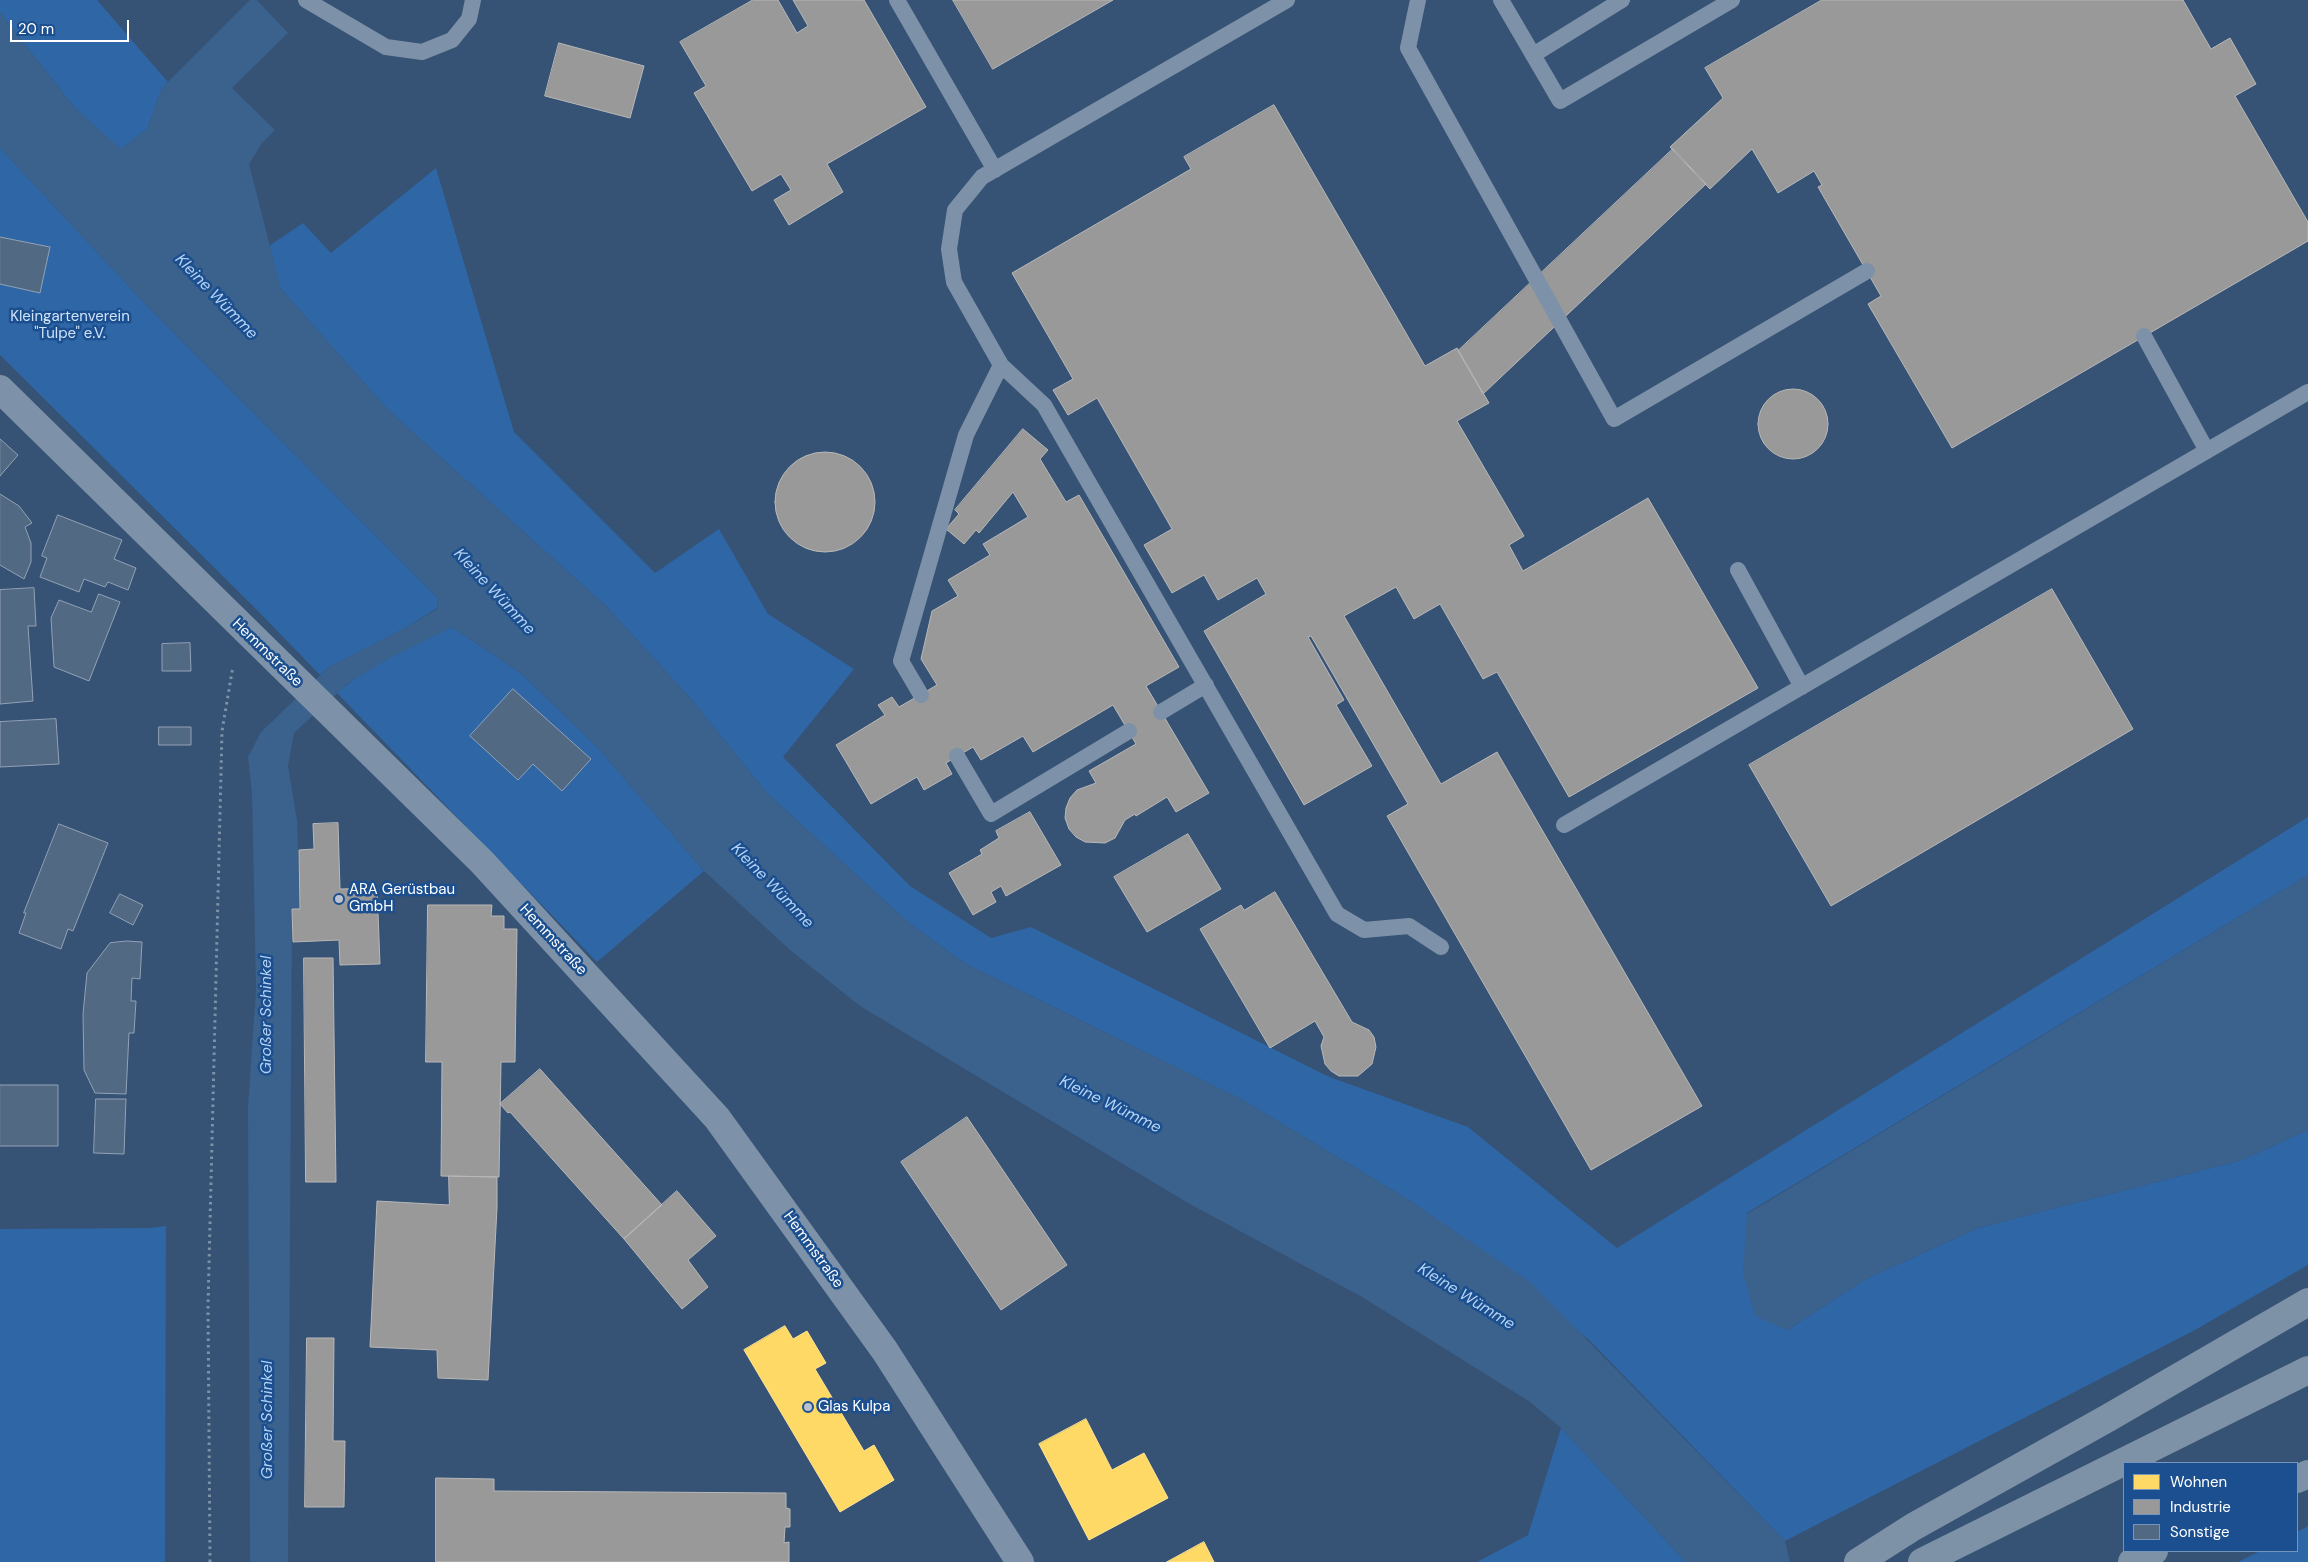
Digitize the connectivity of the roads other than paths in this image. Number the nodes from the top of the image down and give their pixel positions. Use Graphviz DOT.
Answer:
graph roads {
  1 [pos="306,0"];
  2 [pos="473,0"];
  3 [pos="897,0"];
  4 [pos="1287,0"];
  5 [pos="1418,0"];
  6 [pos="1501,0"];
  7 [pos="1622,0"];
  8 [pos="1732,0"];
  9 [pos="1533,55"];
  10 [pos="995,170"];
  11 [pos="1867,271"];
  12 [pos="2144,336"];
  13 [pos="1001,365"];
  14 [pos="0,389"];
  15 [pos="2308,392"];
  16 [pos="2207,451"];
  17 [pos="1738,570"];
  18 [pos="1206,685"];
  19 [pos="1802,687"];
  20 [pos="921,695"];
  21 [pos="1161,712"];
  22 [pos="1129,731"];
  23 [pos="957,756"];
  24 [pos="1564,825"];
  25 [pos="1441,947"];
  26 [pos="2308,1302"];
  27 [pos="2308,1370"];
  28 [pos="2152,1552"];
  29 [pos="1924,1560"];
  30 [pos="1020,1562"];
  31 [pos="1858,1562"];
  32 [pos="2132,1562"];
  1 -- 2 [label="lane"];
  3 -- 10 [label="lane"];
  4 -- 10 [label="lane"];
  5 -- 11 [label="lane"];
  6 -- 9 [label="lane"];
  7 -- 9 [label="lane"];
  8 -- 9 [label="lane"];
  10 -- 13 [label="lane"];
  12 -- 16 [label="lane"];
  13 -- 18 [label="lane"];
  13 -- 20 [label="lane"];
  14 -- 30 [label="street, Hemmstraße"];
  15 -- 16 [label="lane"];
  16 -- 19 [label="lane"];
  17 -- 19 [label="lane"];
  18 -- 21 [label="lane"];
  18 -- 25 [label="lane"];
  19 -- 24 [label="lane"];
  22 -- 23 [label="lane"];
  26 -- 31 [label="highway"];
  27 -- 29 [label="highway"];
  28 -- 32 [label="highway"];
}
